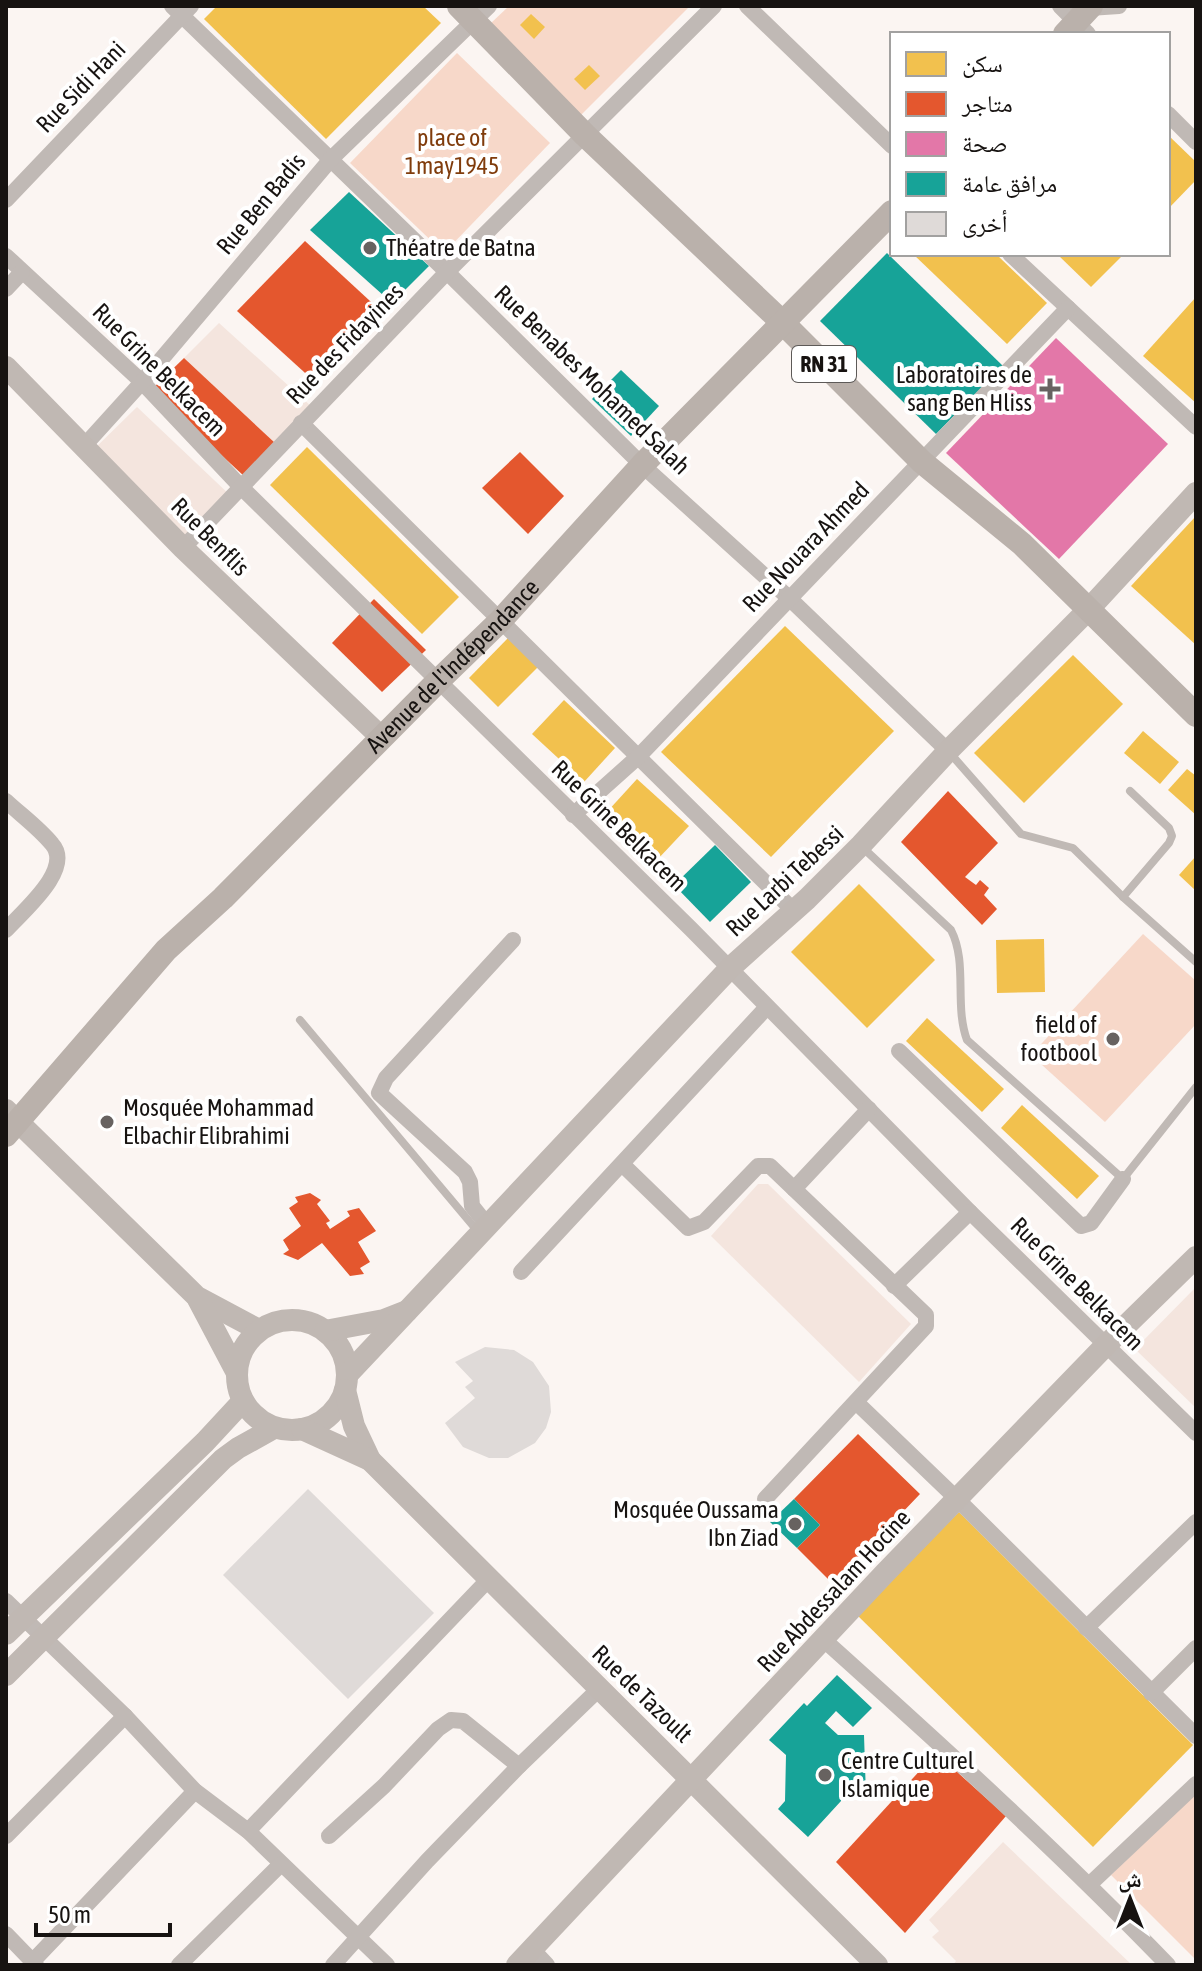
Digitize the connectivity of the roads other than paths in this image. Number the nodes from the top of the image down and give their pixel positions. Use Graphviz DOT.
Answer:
graph roads {
  1 [pos="714,6"];
  2 [pos="747,6"];
  3 [pos="1119,6"];
  4 [pos="182,9"];
  5 [pos="474,11"];
  6 [pos="1078,18"];
  7 [pos="1170,116"];
  8 [pos="585,135"];
  9 [pos="1196,142"];
  10 [pos="890,144"];
  11 [pos="331,159"];
  12 [pos="6,200"];
  13 [pos="890,214"];
  14 [pos="6,256"];
  15 [pos="1012,256"];
  16 [pos="22,272"];
  17 [pos="447,272"];
  18 [pos="6,289"];
  19 [pos="1068,308"];
  20 [pos="782,322"];
  21 [pos="6,367"];
  22 [pos="142,382"];
  23 [pos="301,423"];
  24 [pos="1196,427"];
  25 [pos="84,446"];
  26 [pos="922,462"];
  27 [pos="642,465"];
  28 [pos="241,487"];
  29 [pos="1196,493"];
  30 [pos="183,548"];
  31 [pos="789,598"];
  32 [pos="1088,610"];
  33 [pos="501,620"];
  34 [pos="439,680"];
  35 [pos="1196,715"];
  36 [pos="382,738"];
  37 [pos="948,751"];
  38 [pos="639,756"];
  39 [pos="1130,791"];
  40 [pos="6,801"];
  41 [pos="573,815"];
  42 [pos="861,845"];
  43 [pos="1123,897"];
  44 [pos="794,911"];
  45 [pos="6,930"];
  46 [pos="513,940"];
  47 [pos="1196,962"];
  48 [pos="730,968"];
  49 [pos="767,1007"];
  50 [pos="300,1020"];
  51 [pos="899,1051"];
  52 [pos="1196,1087"];
  53 [pos="869,1109"];
  54 [pos="10,1122"];
  55 [pos="622,1164"];
  56 [pos="1123,1179"];
  57 [pos="794,1189"];
  58 [pos="970,1212"];
  59 [pos="484,1230"];
  60 [pos="1196,1257"];
  61 [pos="521,1272"];
  62 [pos="894,1286"];
  63 [pos="197,1297"];
  64 [pos="411,1309"];
  65 [pos="259,1330"];
  66 [pos="325,1331"];
  67 [pos="1105,1346"];
  68 [pos="236,1371"];
  69 [pos="346,1382"];
  70 [pos="243,1401"];
  71 [pos="857,1403"];
  72 [pos="274,1428"];
  73 [pos="302,1429"];
  74 [pos="1196,1433"];
  75 [pos="370,1460"];
  76 [pos="765,1499"];
  77 [pos="957,1499"];
  78 [pos="1196,1522"];
  79 [pos="488,1580"];
  80 [pos="14,1608"];
  81 [pos="1086,1628"];
  82 [pos="6,1634"];
  83 [pos="45,1637"];
  84 [pos="823,1639"];
  85 [pos="1196,1648"];
  86 [pos="6,1675"];
  87 [pos="599,1689"];
  88 [pos="1151,1693"];
  89 [pos="125,1716"];
  90 [pos="1196,1736"];
  91 [pos="519,1766"];
  92 [pos="692,1779"];
  93 [pos="1196,1784"];
  94 [pos="195,1791"];
  95 [pos="248,1831"];
  96 [pos="6,1836"];
  97 [pos="329,1836"];
  98 [pos="281,1864"];
  99 [pos="1090,1884"];
  100 [pos="6,1934"];
  101 [pos="358,1937"];
  102 [pos="532,1960"];
  103 [pos="34,1963"];
  104 [pos="179,1965"];
  105 [pos="333,1965"];
  106 [pos="387,1965"];
  107 [pos="877,1965"];
  108 [pos="1168,1965"];
  1 -- 8 [label="street, Rue des Fidayines"];
  2 -- 10 [label="street"];
  3 -- 6 [label="street"];
  4 -- 11 [label="street, Rue Benabes Mohamed Salah"];
  4 -- 12 [label="street, Rue Sidi Hani"];
  5 -- 8 [label="main road, RN 31"];
  5 -- 11 [label="street, Rue Ben Badis"];
  7 -- 9 [label="street"];
  8 -- 17 [label="street, Rue des Fidayines"];
  8 -- 20 [label="main road, RN 31"];
  11 -- 17 [label="street, Rue Benabes Mohamed Salah"];
  11 -- 22 [label="street, Rue Ben Badis"];
  13 -- 20 [label="main road, Avenue de l'Indépendance"];
  14 -- 16 [label="street, Rue Grine Belkacem"];
  15 -- 19 [label="street"];
  16 -- 18 [label="street"];
  16 -- 22 [label="street, Rue Grine Belkacem"];
  17 -- 23 [label="street, Rue des Fidayines"];
  17 -- 27 [label="street, Rue Benabes Mohamed Salah"];
  19 -- 24 [label="street"];
  19 -- 26 [label="street, Rue Nouara Ahmed"];
  20 -- 26 [label="main road, RN 31"];
  20 -- 27 [label="main road, Avenue de l'Indépendance"];
  21 -- 25 [label="main road, Rue Benflis"];
  22 -- 25 [label="street, Rue Ben Badis"];
  22 -- 28 [label="street, Rue Grine Belkacem"];
  23 -- 28 [label="street, Rue des Fidayines"];
  23 -- 33 [label="street"];
  25 -- 30 [label="main road, Rue Benflis"];
  26 -- 31 [label="street, Rue Nouara Ahmed"];
  26 -- 32 [label="main road, RN 31"];
  27 -- 31 [label="street, Rue Benabes Mohamed Salah"];
  27 -- 33 [label="main road, Avenue de l'Indépendance"];
  28 -- 30 [label="street, Rue des Fidayines"];
  28 -- 34 [label="street, Rue Grine Belkacem"];
  29 -- 32 [label="main road, Rue Larbi Tebessi"];
  30 -- 36 [label="main road, Rue Benflis"];
  31 -- 37 [label="street, Rue Benabes Mohamed Salah"];
  31 -- 38 [label="street, Rue Nouara Ahmed"];
  32 -- 35 [label="main road, RN 31"];
  32 -- 37 [label="main road, Rue Larbi Tebessi"];
  33 -- 34 [label="main road, Avenue de l'Indépendance"];
  33 -- 38 [label="street"];
  34 -- 36 [label="main road, Avenue de l'Indépendance"];
  34 -- 41 [label="street, Rue Grine Belkacem"];
  36 -- 54 [label="main road, Avenue de l'Indépendance"];
  37 -- 42 [label="main road, Rue Larbi Tebessi"];
  37 -- 43 [label="lane"];
  38 -- 41 [label="street, Rue Nouara Ahmed"];
  38 -- 44 [label="street"];
  39 -- 43 [label="lane"];
  40 -- 45 [label="street"];
  41 -- 48 [label="street, Rue Grine Belkacem"];
  42 -- 44 [label="main road, Rue Larbi Tebessi"];
  42 -- 56 [label="lane"];
  43 -- 47 [label="lane"];
  44 -- 48 [label="main road, Rue Larbi Tebessi"];
  46 -- 59 [label="street"];
  48 -- 49 [label="street, Rue Grine Belkacem"];
  48 -- 59 [label="main road, Rue Larbi Tebessi"];
  49 -- 53 [label="street, Rue Grine Belkacem"];
  49 -- 55 [label="street"];
  50 -- 59 [label="lane"];
  51 -- 56 [label="street"];
  52 -- 56 [label="lane"];
  53 -- 57 [label="street"];
  53 -- 58 [label="street, Rue Grine Belkacem"];
  54 -- 63 [label="main road"];
  55 -- 57 [label="street"];
  55 -- 61 [label="street"];
  57 -- 62 [label="street"];
  58 -- 62 [label="street"];
  58 -- 67 [label="street, Rue Grine Belkacem"];
  59 -- 64 [label="main road, Rue Larbi Tebessi"];
  60 -- 67 [label="main road, Rue Abdessalam Hocine"];
  62 -- 71 [label="street"];
  63 -- 65 [label="main road"];
  63 -- 68 [label="main road"];
  64 -- 66 [label="main road, Rue Larbi Tebessi"];
  64 -- 69 [label="main road, Rue Larbi Tebessi"];
  65 -- 66 [label="main road"];
  65 -- 68 [label="main road"];
  66 -- 69 [label="main road"];
  67 -- 74 [label="street, Rue Grine Belkacem"];
  67 -- 77 [label="main road, Rue Abdessalam Hocine"];
  68 -- 70 [label="main road"];
  69 -- 73 [label="main road"];
  69 -- 75 [label="main road, Rue de Tazoult"];
  70 -- 72 [label="main road"];
  70 -- 80 [label="main road"];
  71 -- 76 [label="street"];
  71 -- 77 [label="street"];
  72 -- 73 [label="main road"];
  72 -- 83 [label="main road"];
  73 -- 75 [label="main road, Rue de Tazoult"];
  75 -- 79 [label="main road, Rue de Tazoult"];
  77 -- 81 [label="street"];
  77 -- 84 [label="main road, Rue Abdessalam Hocine"];
  78 -- 81 [label="street"];
  79 -- 87 [label="main road, Rue de Tazoult"];
  79 -- 95 [label="street"];
  80 -- 82 [label="main road"];
  80 -- 83 [label="street"];
  81 -- 88 [label="street"];
  83 -- 86 [label="main road"];
  83 -- 89 [label="street"];
  84 -- 92 [label="main road, Rue Abdessalam Hocine"];
  84 -- 99 [label="street"];
  85 -- 88 [label="street"];
  87 -- 91 [label="street"];
  87 -- 92 [label="main road, Rue de Tazoult"];
  88 -- 90 [label="street"];
  89 -- 94 [label="street"];
  89 -- 96 [label="street"];
  91 -- 97 [label="street"];
  91 -- 101 [label="street"];
  92 -- 102 [label="main road, Rue Abdessalam Hocine"];
  92 -- 107 [label="main road, Rue de Tazoult"];
  93 -- 99 [label="street"];
  94 -- 95 [label="street"];
  94 -- 103 [label="street"];
  95 -- 98 [label="street"];
  98 -- 101 [label="street"];
  98 -- 104 [label="street"];
  99 -- 108 [label="street"];
  100 -- 103 [label="street"];
  101 -- 105 [label="street"];
  101 -- 106 [label="street"];
}
